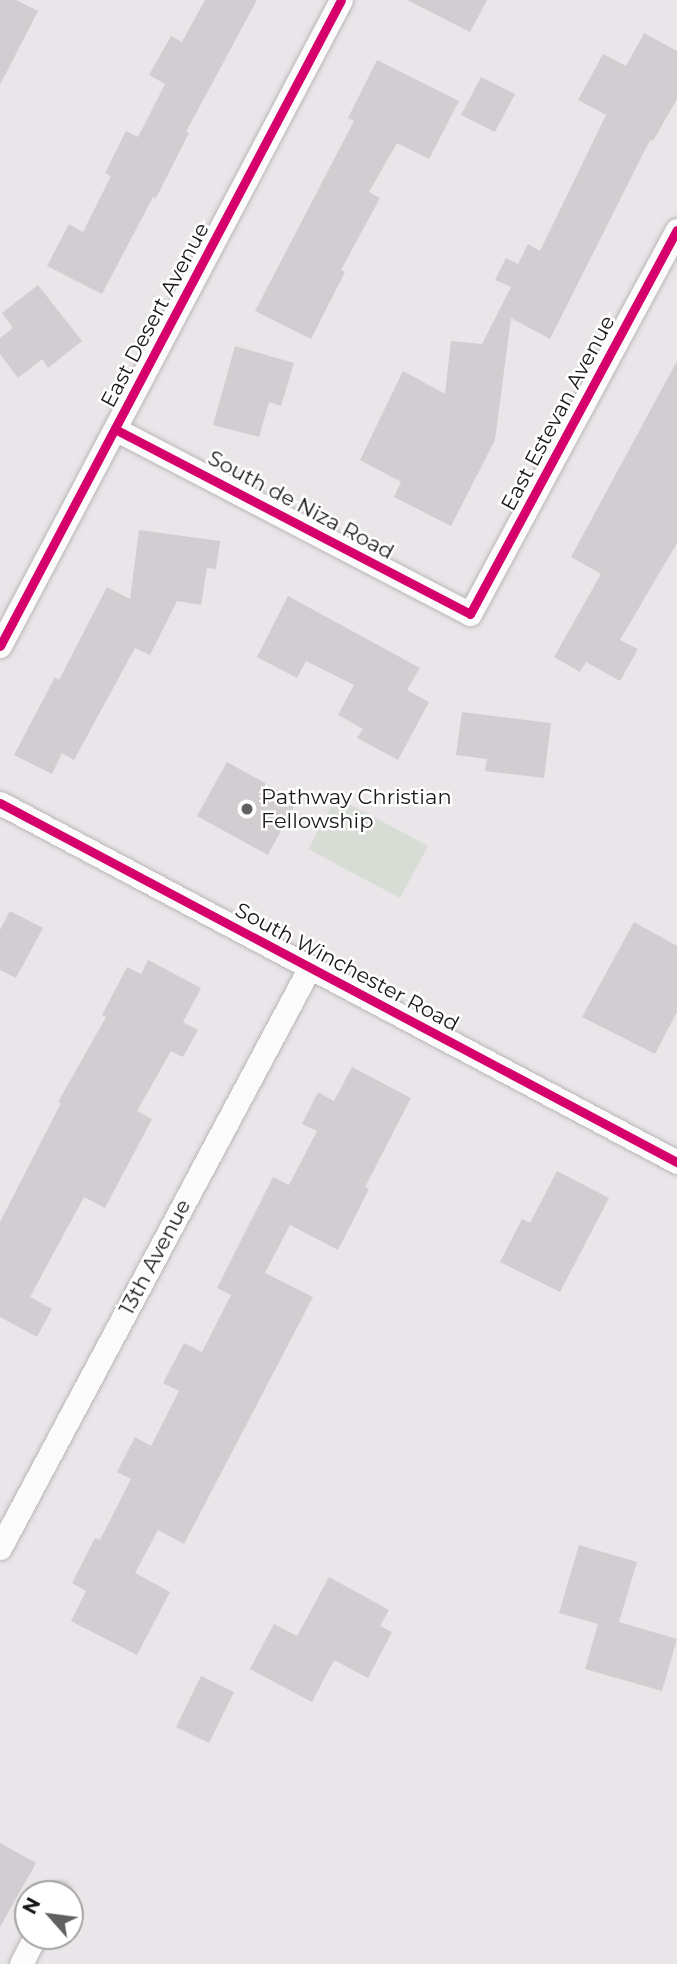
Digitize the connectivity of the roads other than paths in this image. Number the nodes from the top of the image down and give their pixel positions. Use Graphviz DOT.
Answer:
graph roads {
  1 [pos="341,0"];
  2 [pos="677,230"];
  3 [pos="115,429"];
  4 [pos="470,614"];
  5 [pos="0,646"];
  6 [pos="0,803"];
  7 [pos="310,967"];
  8 [pos="674,1155"];
  9 [pos="0,1548"];
  1 -- 3 [label="street, East Desert Avenue"];
  2 -- 4 [label="street, East Estevan Avenue"];
  3 -- 4 [label="street, South de Niza Road"];
  3 -- 5 [label="street, East Desert Avenue"];
  6 -- 7 [label="street, South Winchester Road"];
  7 -- 8 [label="street, South Winchester Road"];
  7 -- 9 [label="street, 13th Avenue"];
}
